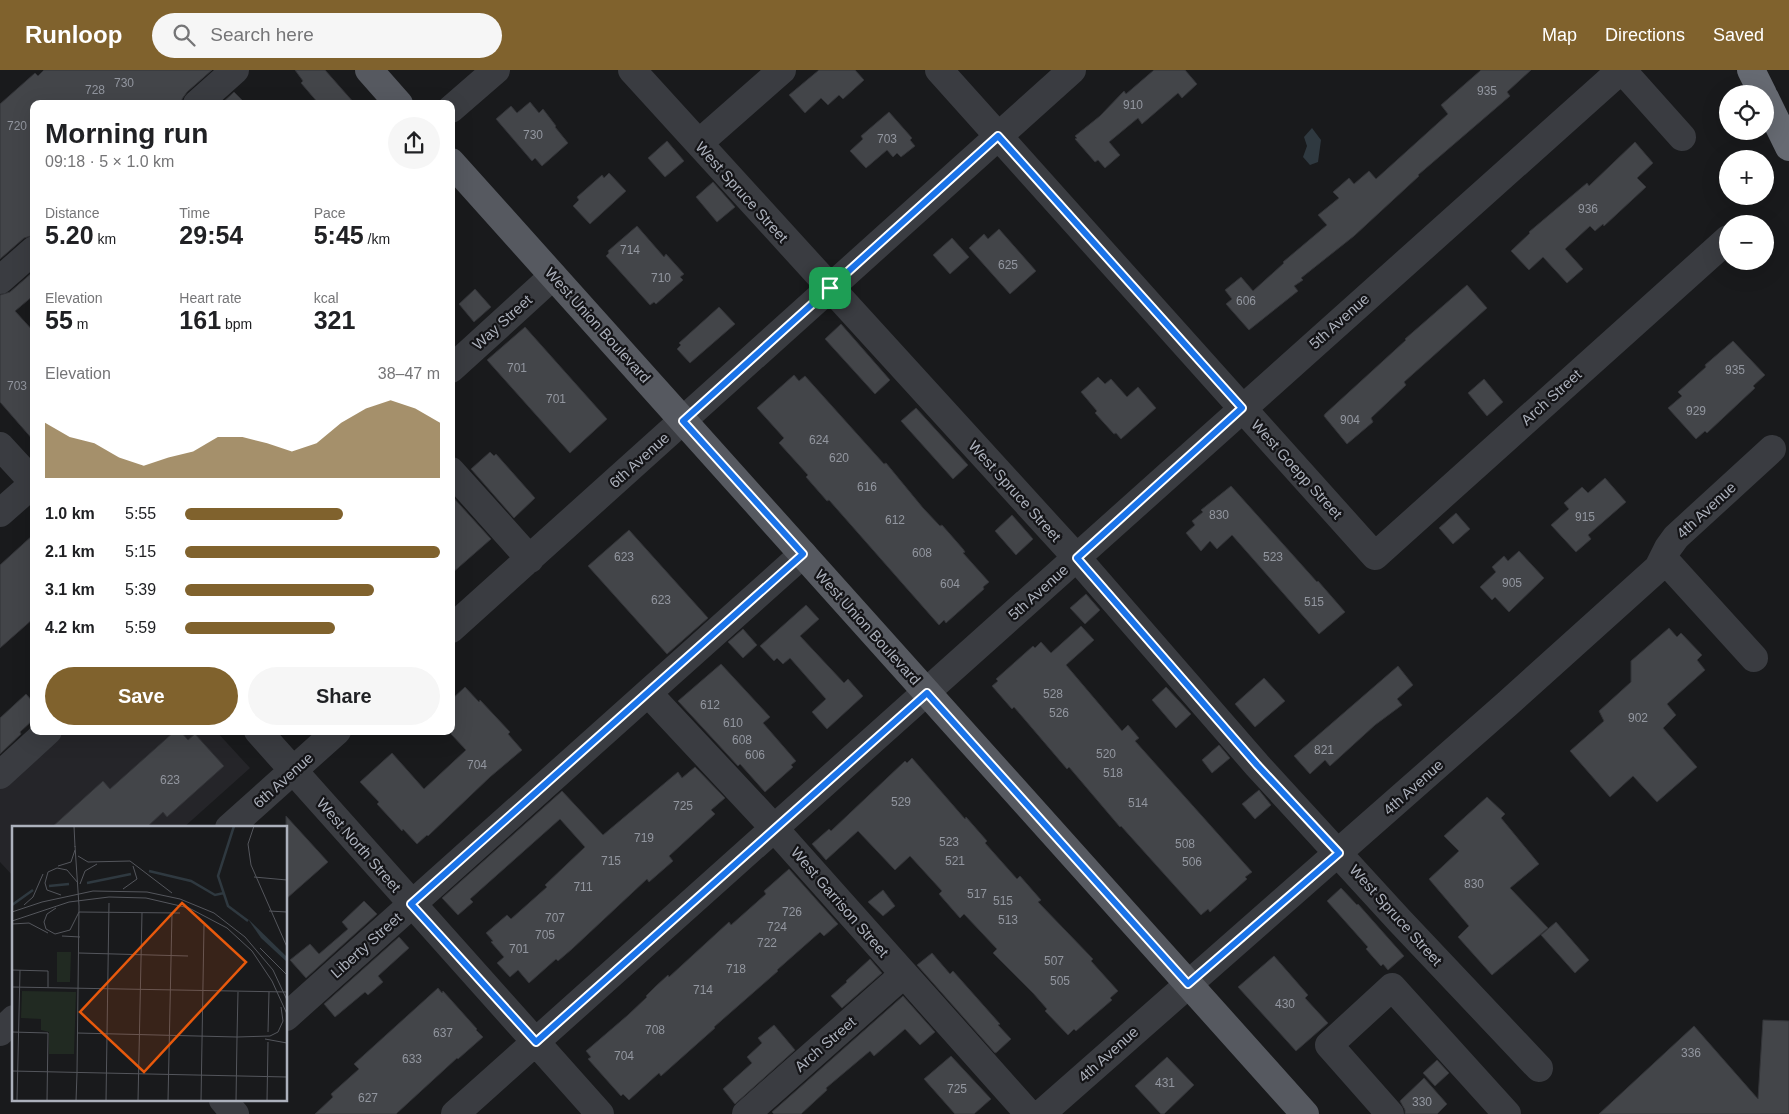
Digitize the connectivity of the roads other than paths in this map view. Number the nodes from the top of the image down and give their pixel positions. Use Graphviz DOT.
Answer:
graph roads {
  1 [pos="235,70"];
  2 [pos="369,70"];
  3 [pos="496,70"];
  4 [pos="632,70"];
  5 [pos="782,70"];
  6 [pos="939,70"];
  7 [pos="1072,70"];
  8 [pos="1621,70"];
  9 [pos="1751,70"];
  10 [pos="1758,85"];
  11 [pos="201,100"];
  12 [pos="395,100"];
  13 [pos="455,106"];
  14 [pos="1774,116"];
  15 [pos="998,136"];
  16 [pos="1682,137"];
  17 [pos="699,144"];
  18 [pos="1789,147"];
  19 [pos="455,166"];
  20 [pos="1719,247"];
  21 [pos="30,254"];
  22 [pos="553,276"];
  23 [pos="0,280"];
  24 [pos="830,288"];
  25 [pos="455,365"];
  26 [pos="1242,408"];
  27 [pos="683,421"];
  28 [pos="0,446"];
  29 [pos="1772,449"];
  30 [pos="455,475"];
  31 [pos="30,479"];
  32 [pos="30,487"];
  33 [pos="0,513"];
  34 [pos="803,554"];
  35 [pos="1375,556"];
  36 [pos="530,558"];
  37 [pos="1077,558"];
  38 [pos="1664,559"];
  39 [pos="455,625"];
  40 [pos="1754,658"];
  41 [pos="648,693"];
  42 [pos="927,693"];
  43 [pos="44,735"];
  44 [pos="262,735"];
  45 [pos="334,735"];
  46 [pos="293,771"];
  47 [pos="0,775"];
  48 [pos="231,826"];
  49 [pos="774,828"];
  50 [pos="1339,853"];
  51 [pos="411,904"];
  52 [pos="904,974"];
  53 [pos="1188,984"];
  54 [pos="288,1015"];
  55 [pos="12,1021"];
  56 [pos="0,1032"];
  57 [pos="536,1042"];
  58 [pos="1539,1068"];
  59 [pos="225,1102"];
  60 [pos="235,1114"];
  61 [pos="455,1114"];
  62 [pos="600,1114"];
  63 [pos="746,1114"];
  64 [pos="1029,1114"];
  65 [pos="1041,1114"];
  66 [pos="1305,1114"];
  67 [pos="1390,1114"];
  68 [pos="1507,1114"];
  1 -- 11 [label="street"];
  2 -- 12 [label="main road"];
  3 -- 13 [label="street"];
  4 -- 17 [label="street, West Spruce Street"];
  5 -- 17 [label="street"];
  6 -- 15 [label="street, West Goepp Street"];
  7 -- 15 [label="street, 6th Avenue"];
  8 -- 16 [label="street"];
  8 -- 26 [label="street, 5th Avenue"];
  9 -- 10 [label="highway"];
  14 -- 18 [label="highway"];
  15 -- 24 [label="street, 6th Avenue"];
  15 -- 26 [label="street, West Goepp Street"];
  17 -- 24 [label="street, West Spruce Street"];
  19 -- 22 [label="main road, West Union Boulevard"];
  20 -- 35 [label="street, Arch Street"];
  21 -- 23 [label="street"];
  22 -- 25 [label="street, Way Street"];
  22 -- 27 [label="main road, West Union Boulevard"];
  24 -- 27 [label="street, 6th Avenue"];
  24 -- 37 [label="street, West Spruce Street"];
  26 -- 35 [label="street, West Goepp Street"];
  26 -- 37 [label="street, 5th Avenue"];
  27 -- 34 [label="main road, West Union Boulevard"];
  27 -- 36 [label="street, 6th Avenue"];
  28 -- 31 [label="street"];
  29 -- 38 [label="street, 4th Avenue"];
  30 -- 36 [label="street"];
  32 -- 33 [label="street"];
  34 -- 41 [label="street, Liberty Street"];
  34 -- 42 [label="main road, West Union Boulevard"];
  36 -- 39 [label="street, 6th Avenue"];
  37 -- 42 [label="street, 5th Avenue"];
  37 -- 50 [label="street, West Spruce Street"];
  38 -- 40 [label="street"];
  38 -- 50 [label="street, 4th Avenue"];
  41 -- 49 [label="street, West Garrison Street"];
  41 -- 51 [label="street, Liberty Street"];
  42 -- 49 [label="street, 5th Avenue"];
  42 -- 53 [label="main road, West Union Boulevard"];
  43 -- 47 [label="street"];
  44 -- 46 [label="street, West North Street"];
  45 -- 46 [label="street, 6th Avenue"];
  46 -- 48 [label="street, 6th Avenue"];
  46 -- 51 [label="street, West North Street"];
  49 -- 52 [label="street, West Garrison Street"];
  49 -- 57 [label="street, 5th Avenue"];
  50 -- 53 [label="street, 4th Avenue"];
  50 -- 58 [label="street, West Spruce Street"];
  51 -- 54 [label="street, Liberty Street"];
  51 -- 57 [label="street, West North Street"];
  52 -- 63 [label="street, Arch Street"];
  52 -- 64 [label="street, West Garrison Street"];
  53 -- 65 [label="street, 4th Avenue"];
  53 -- 66 [label="main road, West Union Boulevard"];
  55 -- 56 [label="street"];
  57 -- 61 [label="street, 5th Avenue"];
  57 -- 62 [label="street, West North Street"];
  59 -- 60 [label="street"];
  67 -- 68 [label="street"];
}
